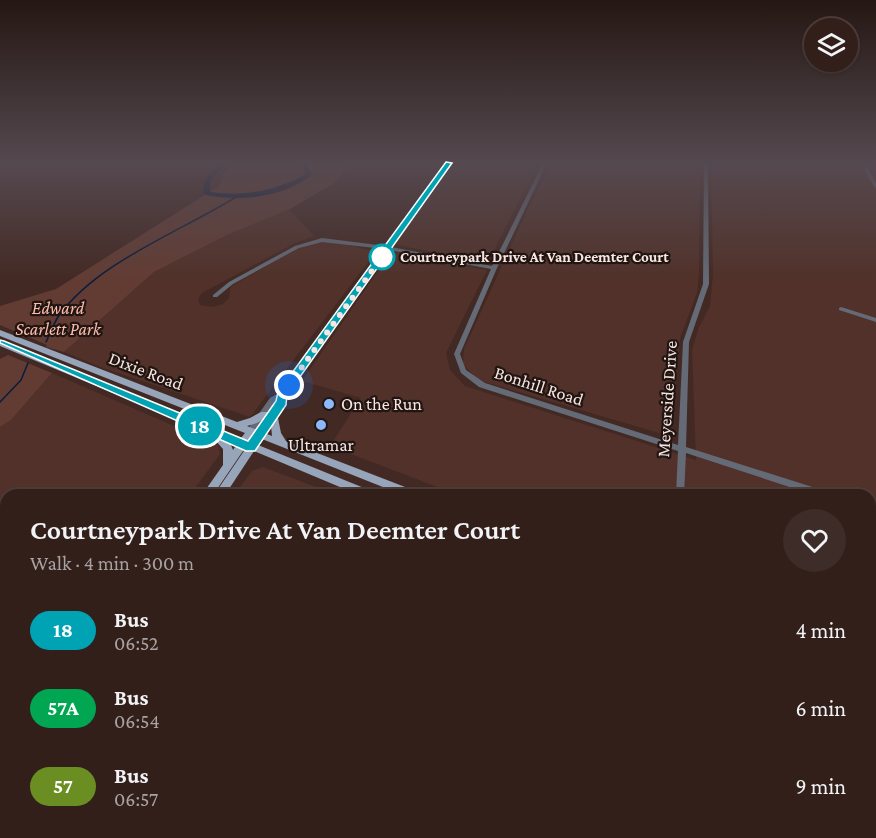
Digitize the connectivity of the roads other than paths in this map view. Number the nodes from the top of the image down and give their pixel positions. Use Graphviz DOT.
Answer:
graph roads {
  1 [pos="420,202"];
  2 [pos="525,202"];
  3 [pos="706,202"];
  4 [pos="388,248"];
  5 [pos="494,268"];
  6 [pos="215,296"];
  7 [pos="841,309"];
  8 [pos="876,320"];
  9 [pos="1,338"];
  10 [pos="56,355"];
  11 [pos="46,362"];
  12 [pos="269,415"];
  13 [pos="235,425"];
  14 [pos="212,430"];
  15 [pos="256,433"];
  16 [pos="282,443"];
  17 [pos="247,446"];
  18 [pos="682,449"];
  19 [pos="271,455"];
  20 [pos="239,464"];
  21 [pos="225,469"];
  22 [pos="211,489"];
  23 [pos="223,489"];
  24 [pos="355,489"];
  25 [pos="399,489"];
  26 [pos="680,489"];
  27 [pos="806,489"];
  1 -- 4 [label="street"];
  2 -- 5 [label="street, Bonhill Road"];
  3 -- 18 [label="street, Meyerside Drive"];
  4 -- 5 [label="street"];
  4 -- 6 [label="street"];
  4 -- 12 [label="street"];
  5 -- 18 [label="street, Bonhill Road"];
  7 -- 8 [label="street"];
  9 -- 10 [label="main road, Dixie Road"];
  9 -- 11 [label="main road, Dixie Road"];
  10 -- 11 [label="main road"];
  10 -- 13 [label="main road, Dixie Road"];
  11 -- 14 [label="main road, Dixie Road"];
  12 -- 13 [label="main road"];
  12 -- 15 [label="street"];
  12 -- 16 [label="main road"];
  13 -- 15 [label="main road, Dixie Road"];
  14 -- 17 [label="main road, Dixie Road"];
  14 -- 21 [label="main road"];
  15 -- 16 [label="main road, Dixie Road"];
  15 -- 17 [label="main road"];
  16 -- 25 [label="main road, Dixie Road"];
  17 -- 19 [label="main road, Dixie Road"];
  17 -- 20 [label="main road"];
  17 -- 21 [label="main road"];
  18 -- 26 [label="street, Meyerside Drive"];
  18 -- 27 [label="street, Bonhill Road"];
  19 -- 20 [label="main road"];
  19 -- 24 [label="main road, Dixie Road"];
  20 -- 23 [label="main road"];
  21 -- 22 [label="main road"];
}
